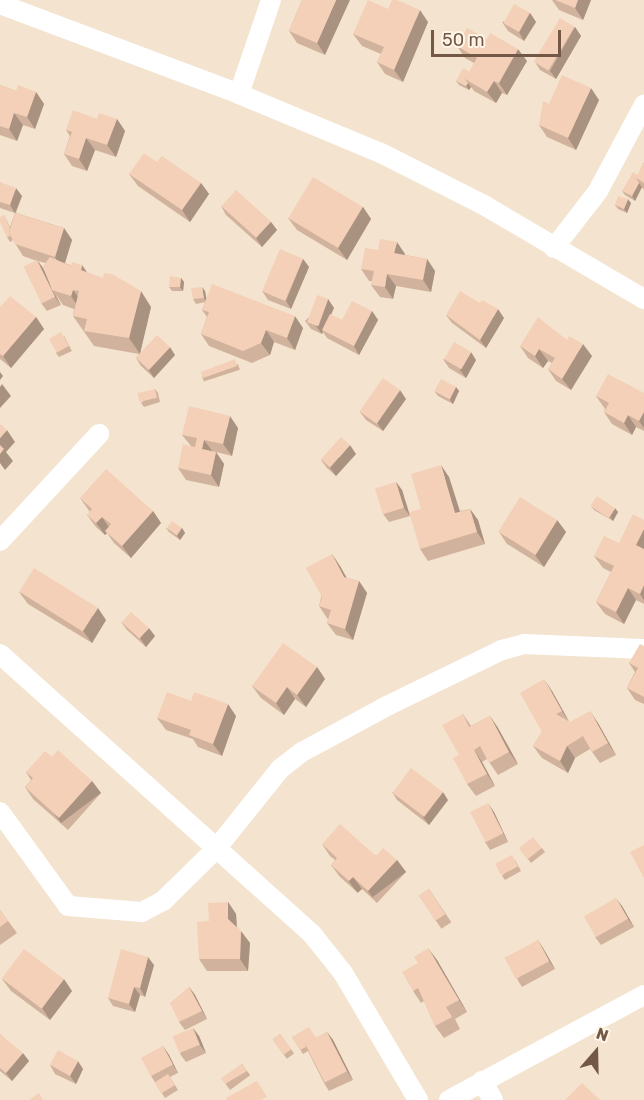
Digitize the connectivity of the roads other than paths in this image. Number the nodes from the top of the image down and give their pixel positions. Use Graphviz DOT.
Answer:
graph roads {
  1 [pos="271,0"];
  2 [pos="13,5"];
  3 [pos="239,94"];
  4 [pos="644,105"];
  5 [pos="554,248"];
  6 [pos="644,299"];
  7 [pos="99,434"];
  8 [pos="0,541"];
  9 [pos="644,649"];
  10 [pos="0,654"];
  11 [pos="0,812"];
  12 [pos="216,849"];
  13 [pos="644,995"];
  14 [pos="482,1081"];
  15 [pos="418,1100"];
  16 [pos="449,1100"];
  17 [pos="493,1100"];
  1 -- 3 [label="street"];
  2 -- 3 [label="street"];
  3 -- 5 [label="street"];
  4 -- 5 [label="street"];
  5 -- 6 [label="street"];
  7 -- 8 [label="street"];
  9 -- 12 [label="street"];
  10 -- 12 [label="street"];
  11 -- 12 [label="street"];
  12 -- 15 [label="street"];
  13 -- 14 [label="street"];
  14 -- 16 [label="street"];
  14 -- 17 [label="street"];
}
